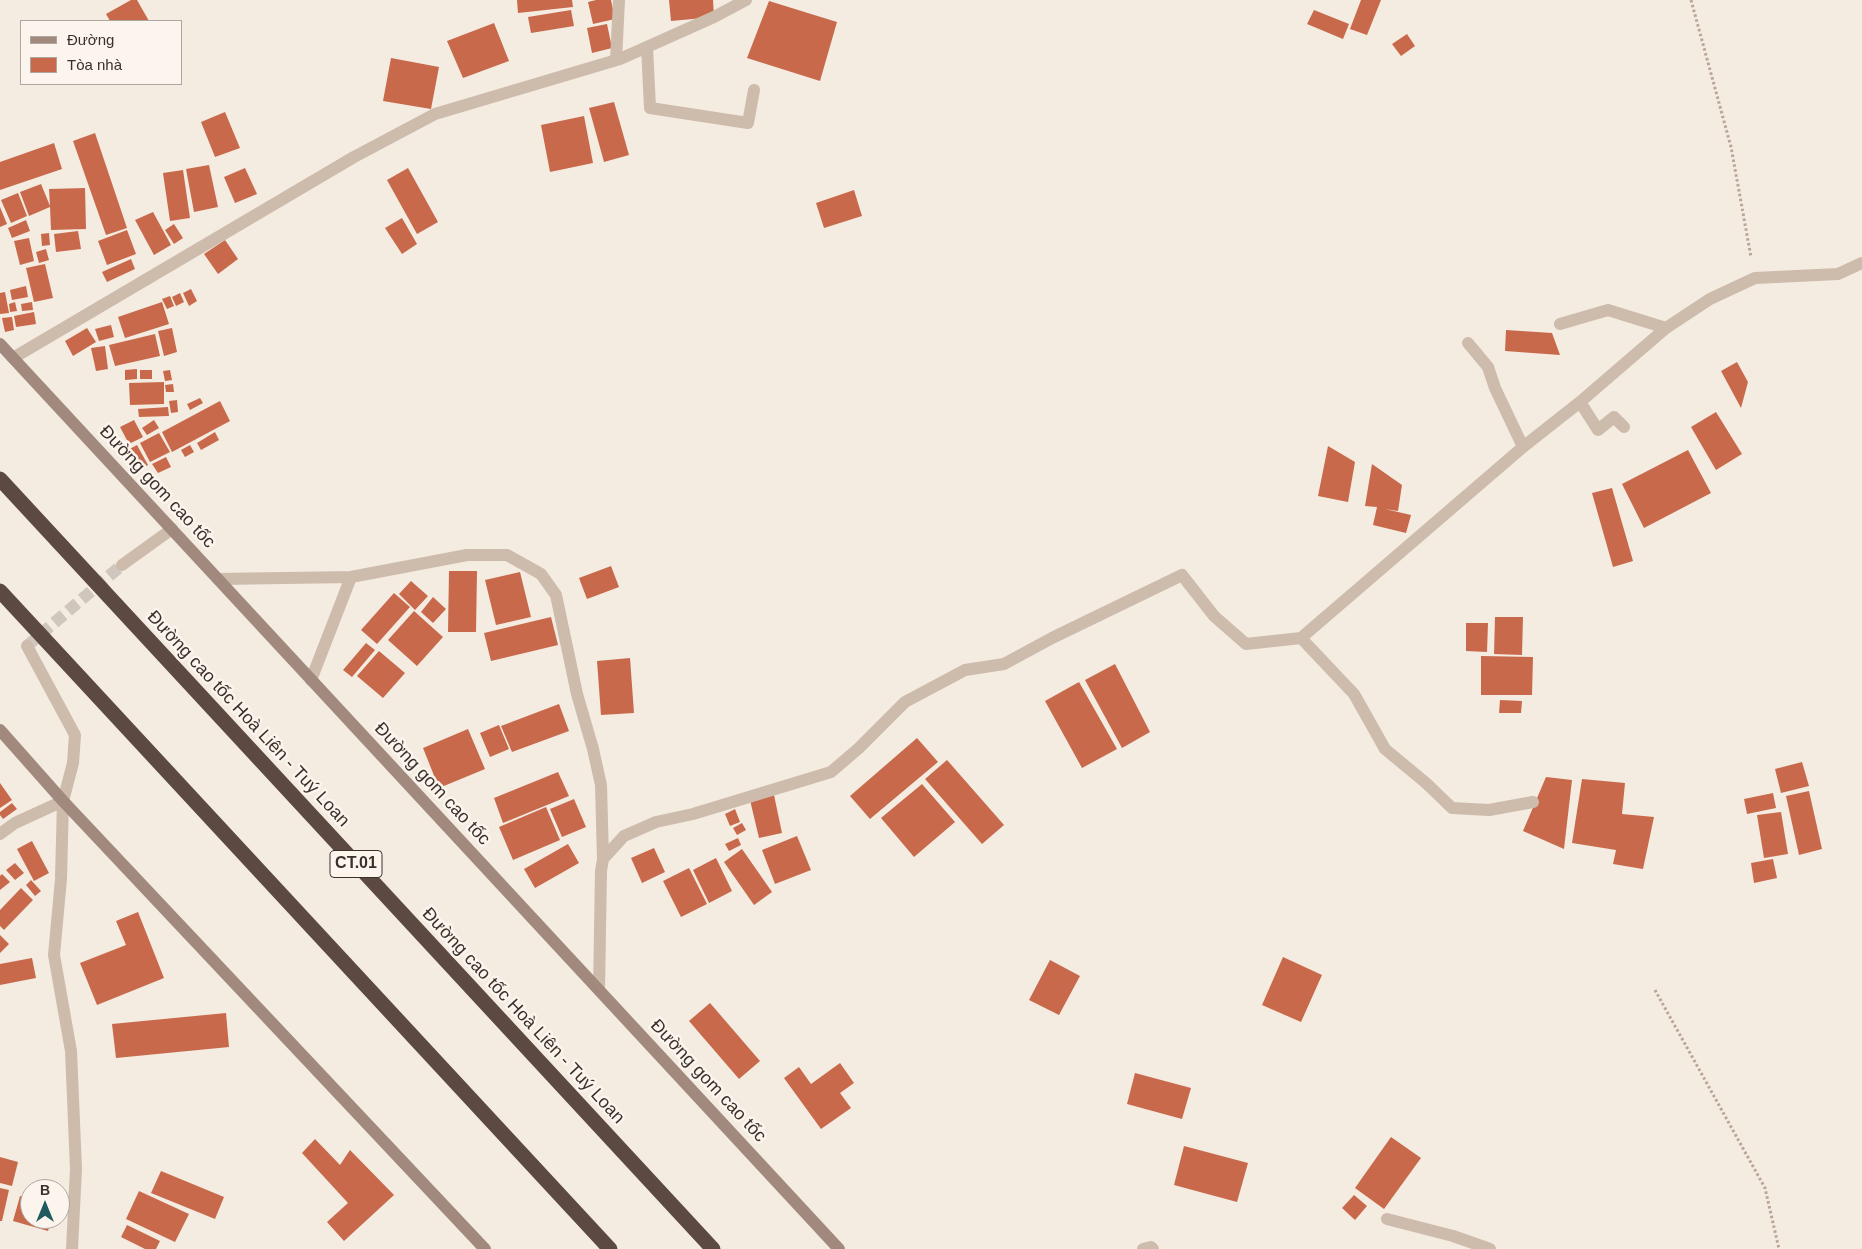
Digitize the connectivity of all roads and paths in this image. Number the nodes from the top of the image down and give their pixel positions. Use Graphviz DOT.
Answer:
graph roads {
  1 [pos="620,0"];
  2 [pos="746,0"];
  3 [pos="1691,0"];
  4 [pos="647,47"];
  5 [pos="616,60"];
  6 [pos="754,90"];
  7 [pos="1862,264"];
  8 [pos="1755,278"];
  9 [pos="1560,324"];
  10 [pos="1666,328"];
  11 [pos="1468,343"];
  12 [pos="0,344"];
  13 [pos="13,358"];
  14 [pos="1580,402"];
  15 [pos="1624,427"];
  16 [pos="1523,447"];
  17 [pos="0,479"];
  18 [pos="172,529"];
  19 [pos="122,565"];
  20 [pos="351,577"];
  21 [pos="218,579"];
  22 [pos="0,591"];
  23 [pos="1301,638"];
  24 [pos="27,646"];
  25 [pos="311,680"];
  26 [pos="0,730"];
  27 [pos="63,801"];
  28 [pos="1533,802"];
  29 [pos="0,834"];
  30 [pos="603,859"];
  31 [pos="599,990"];
  32 [pos="1655,990"];
  33 [pos="1387,1218"];
  34 [pos="72,1249"];
  35 [pos="485,1249"];
  36 [pos="610,1249"];
  37 [pos="713,1249"];
  38 [pos="839,1249"];
  39 [pos="1143,1249"];
  40 [pos="1154,1249"];
  41 [pos="1490,1249"];
  42 [pos="1779,1249"];
  1 -- 5 [label="street"];
  2 -- 4 [label="street"];
  3 -- 8 [label="path"];
  4 -- 5 [label="street"];
  4 -- 6 [label="street"];
  5 -- 13 [label="street"];
  7 -- 8 [label="street"];
  8 -- 10 [label="street"];
  9 -- 10 [label="street"];
  10 -- 14 [label="street"];
  11 -- 16 [label="street"];
  12 -- 13 [label="main road, Đường gom cao tốc"];
  13 -- 18 [label="main road, Đường gom cao tốc"];
  14 -- 15 [label="street"];
  14 -- 16 [label="street"];
  16 -- 23 [label="street"];
  17 -- 37 [label="highway, Đường cao tốc Hoà Liên - Tuý Loan / CT.01"];
  18 -- 19 [label="street"];
  18 -- 21 [label="main road, Đường gom cao tốc"];
  20 -- 21 [label="street"];
  20 -- 25 [label="street"];
  20 -- 30 [label="street"];
  21 -- 25 [label="main road, Đường gom cao tốc"];
  22 -- 36 [label="highway"];
  23 -- 28 [label="street"];
  23 -- 30 [label="street"];
  24 -- 27 [label="street"];
  25 -- 31 [label="main road, Đường gom cao tốc"];
  26 -- 27 [label="main road"];
  27 -- 29 [label="street"];
  27 -- 34 [label="street"];
  27 -- 35 [label="main road"];
  30 -- 31 [label="street"];
  31 -- 38 [label="main road, Đường gom cao tốc"];
  32 -- 42 [label="path"];
  33 -- 41 [label="street"];
  39 -- 40 [label="street"];
}
